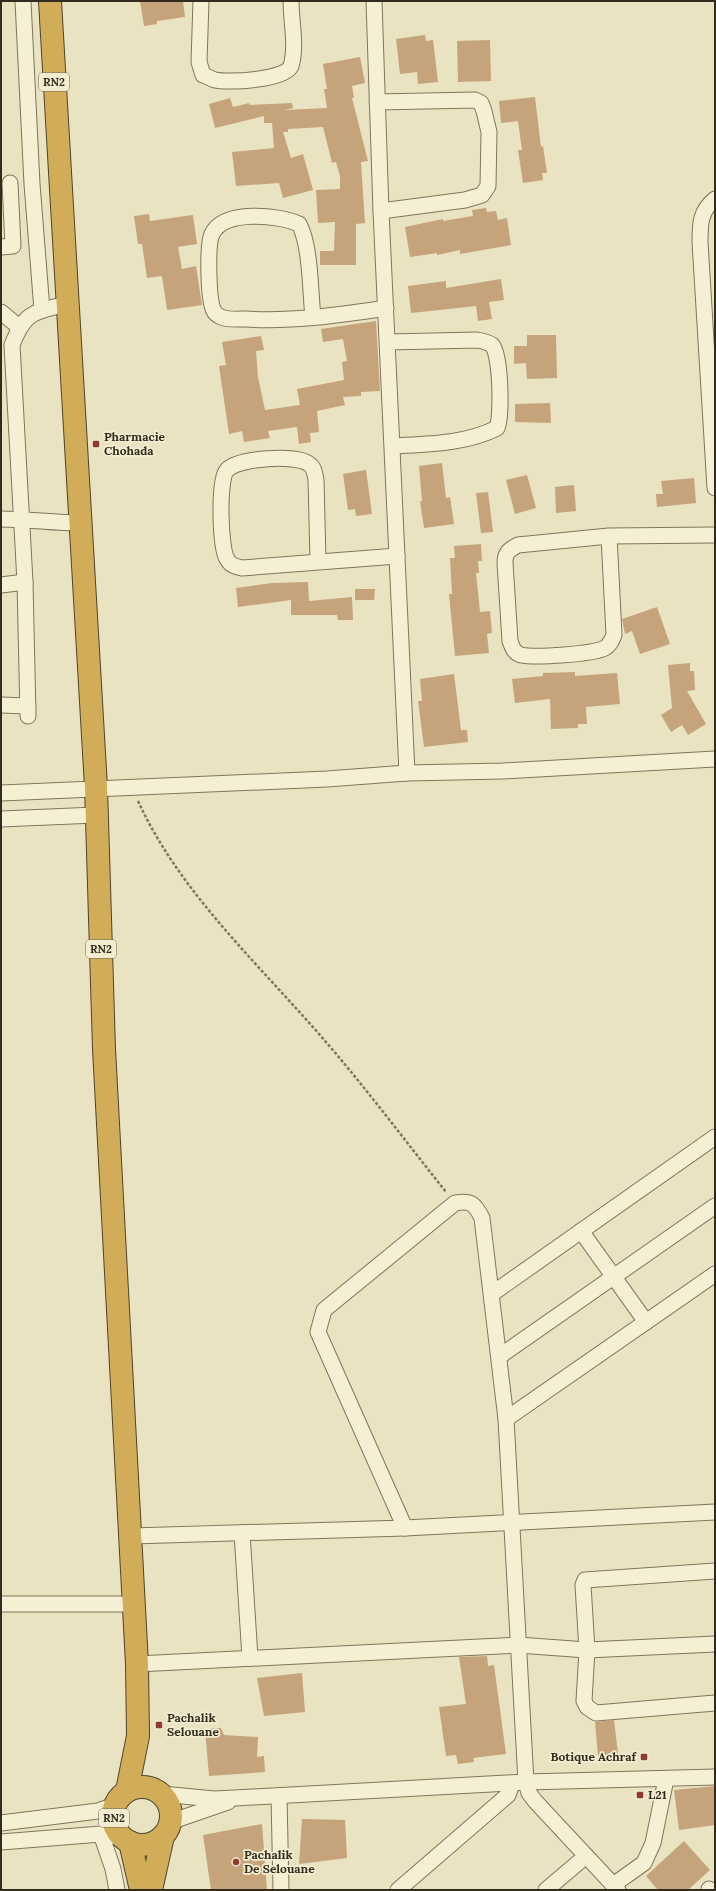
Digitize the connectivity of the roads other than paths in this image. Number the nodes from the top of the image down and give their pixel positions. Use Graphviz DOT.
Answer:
graph roads {
  1 [pos="23,1"];
  2 [pos="50,1"];
  3 [pos="201,1"];
  4 [pos="291,1"];
  5 [pos="374,1"];
  6 [pos="377,102"];
  7 [pos="5,184"];
  8 [pos="32,184"];
  9 [pos="715,199"];
  10 [pos="381,211"];
  11 [pos="1,247"];
  12 [pos="68,304"];
  13 [pos="386,308"];
  14 [pos="42,310"];
  15 [pos="1,312"];
  16 [pos="313,317"];
  17 [pos="18,327"];
  18 [pos="710,332"];
  19 [pos="388,342"];
  20 [pos="393,446"];
  21 [pos="713,448"];
  22 [pos="715,488"];
  23 [pos="1,519"];
  24 [pos="21,519"];
  25 [pos="80,523"];
  26 [pos="715,535"];
  27 [pos="609,536"];
  28 [pos="397,556"];
  29 [pos="318,560"];
  30 [pos="25,582"];
  31 [pos="1,585"];
  32 [pos="1,705"];
  33 [pos="715,760"];
  34 [pos="408,773"];
  35 [pos="96,787"];
  36 [pos="1,792"];
  37 [pos="96,815"];
  38 [pos="1,819"];
  39 [pos="715,1137"];
  40 [pos="715,1206"];
  41 [pos="581,1231"];
  42 [pos="715,1274"];
  43 [pos="614,1277"];
  44 [pos="493,1293"];
  45 [pos="646,1322"];
  46 [pos="500,1356"];
  47 [pos="506,1419"];
  48 [pos="715,1512"];
  49 [pos="512,1521"];
  50 [pos="405,1528"];
  51 [pos="242,1533"];
  52 [pos="132,1536"];
  53 [pos="715,1571"];
  54 [pos="1,1604"];
  55 [pos="134,1604"];
  56 [pos="715,1644"];
  57 [pos="518,1645"];
  58 [pos="587,1650"];
  59 [pos="250,1658"];
  60 [pos="137,1664"];
  61 [pos="715,1703"];
  62 [pos="138,1736"];
  63 [pos="715,1777"];
  64 [pos="666,1779"];
  65 [pos="519,1783"];
  66 [pos="157,1792"];
  67 [pos="122,1796"];
  68 [pos="279,1796"];
  69 [pos="244,1797"];
  70 [pos="1,1822"];
  71 [pos="166,1829"];
  72 [pos="101,1834"];
  73 [pos="127,1840"];
  74 [pos="1,1842"];
  75 [pos="586,1856"];
  76 [pos="616,1887"];
  77 [pos="117,1890"];
  78 [pos="141,1890"];
  79 [pos="151,1890"];
  80 [pos="281,1890"];
  81 [pos="398,1890"];
  82 [pos="546,1890"];
  1 -- 8 [label="street"];
  2 -- 12 [label="highway, RN2"];
  3 -- 4 [label="street"];
  5 -- 6 [label="street"];
  6 -- 10 [label="street"];
  6 -- 10 [label="street"];
  7 -- 8 [label="street"];
  7 -- 11 [label="street"];
  8 -- 14 [label="street"];
  9 -- 18 [label="street"];
  10 -- 13 [label="street"];
  12 -- 14 [label="street"];
  12 -- 25 [label="highway, RN2"];
  13 -- 16 [label="street"];
  13 -- 19 [label="street"];
  14 -- 17 [label="street"];
  15 -- 17 [label="street"];
  16 -- 16 [label="street"];
  17 -- 24 [label="street"];
  18 -- 21 [label="street"];
  19 -- 20 [label="street"];
  19 -- 20 [label="street"];
  20 -- 28 [label="street"];
  21 -- 22 [label="street"];
  23 -- 24 [label="street"];
  24 -- 25 [label="street"];
  24 -- 30 [label="street"];
  25 -- 35 [label="highway, RN2"];
  26 -- 27 [label="street"];
  27 -- 27 [label="street"];
  28 -- 29 [label="street"];
  28 -- 34 [label="street"];
  29 -- 29 [label="street"];
  30 -- 31 [label="street"];
  30 -- 32 [label="street"];
  33 -- 34 [label="street"];
  34 -- 35 [label="street"];
  35 -- 36 [label="street"];
  35 -- 37 [label="highway, RN2"];
  37 -- 38 [label="street"];
  37 -- 52 [label="highway, RN2"];
  39 -- 41 [label="street"];
  40 -- 43 [label="street"];
  41 -- 43 [label="street"];
  41 -- 44 [label="street"];
  42 -- 45 [label="street"];
  43 -- 45 [label="street"];
  43 -- 46 [label="street"];
  44 -- 46 [label="street"];
  44 -- 50 [label="street"];
  45 -- 47 [label="street"];
  46 -- 47 [label="street"];
  47 -- 49 [label="street"];
  48 -- 49 [label="street"];
  49 -- 50 [label="street"];
  49 -- 57 [label="street"];
  50 -- 51 [label="street"];
  51 -- 52 [label="street"];
  51 -- 59 [label="street"];
  52 -- 55 [label="highway, RN2"];
  53 -- 58 [label="street"];
  54 -- 55 [label="street"];
  55 -- 60 [label="highway, RN2"];
  56 -- 58 [label="street"];
  57 -- 58 [label="street"];
  57 -- 59 [label="street"];
  57 -- 65 [label="street"];
  58 -- 61 [label="street"];
  59 -- 60 [label="street"];
  60 -- 62 [label="highway, RN2"];
  62 -- 66 [label="highway, RN2"];
  62 -- 67 [label="highway, RN2"];
  63 -- 64 [label="street"];
  64 -- 65 [label="street"];
  64 -- 76 [label="street"];
  65 -- 68 [label="street"];
  65 -- 75 [label="street"];
  65 -- 81 [label="street"];
  66 -- 67 [label="highway, RN2"];
  66 -- 69 [label="street"];
  66 -- 71 [label="highway, RN2"];
  67 -- 70 [label="street"];
  67 -- 73 [label="highway, RN2"];
  68 -- 69 [label="street"];
  68 -- 80 [label="street"];
  69 -- 71 [label="street"];
  71 -- 73 [label="highway, RN2"];
  71 -- 79 [label="highway, RN2"];
  72 -- 73 [label="street"];
  72 -- 74 [label="street"];
  72 -- 77 [label="street"];
  73 -- 78 [label="highway, RN2"];
  75 -- 76 [label="street"];
  75 -- 82 [label="street"];
}
